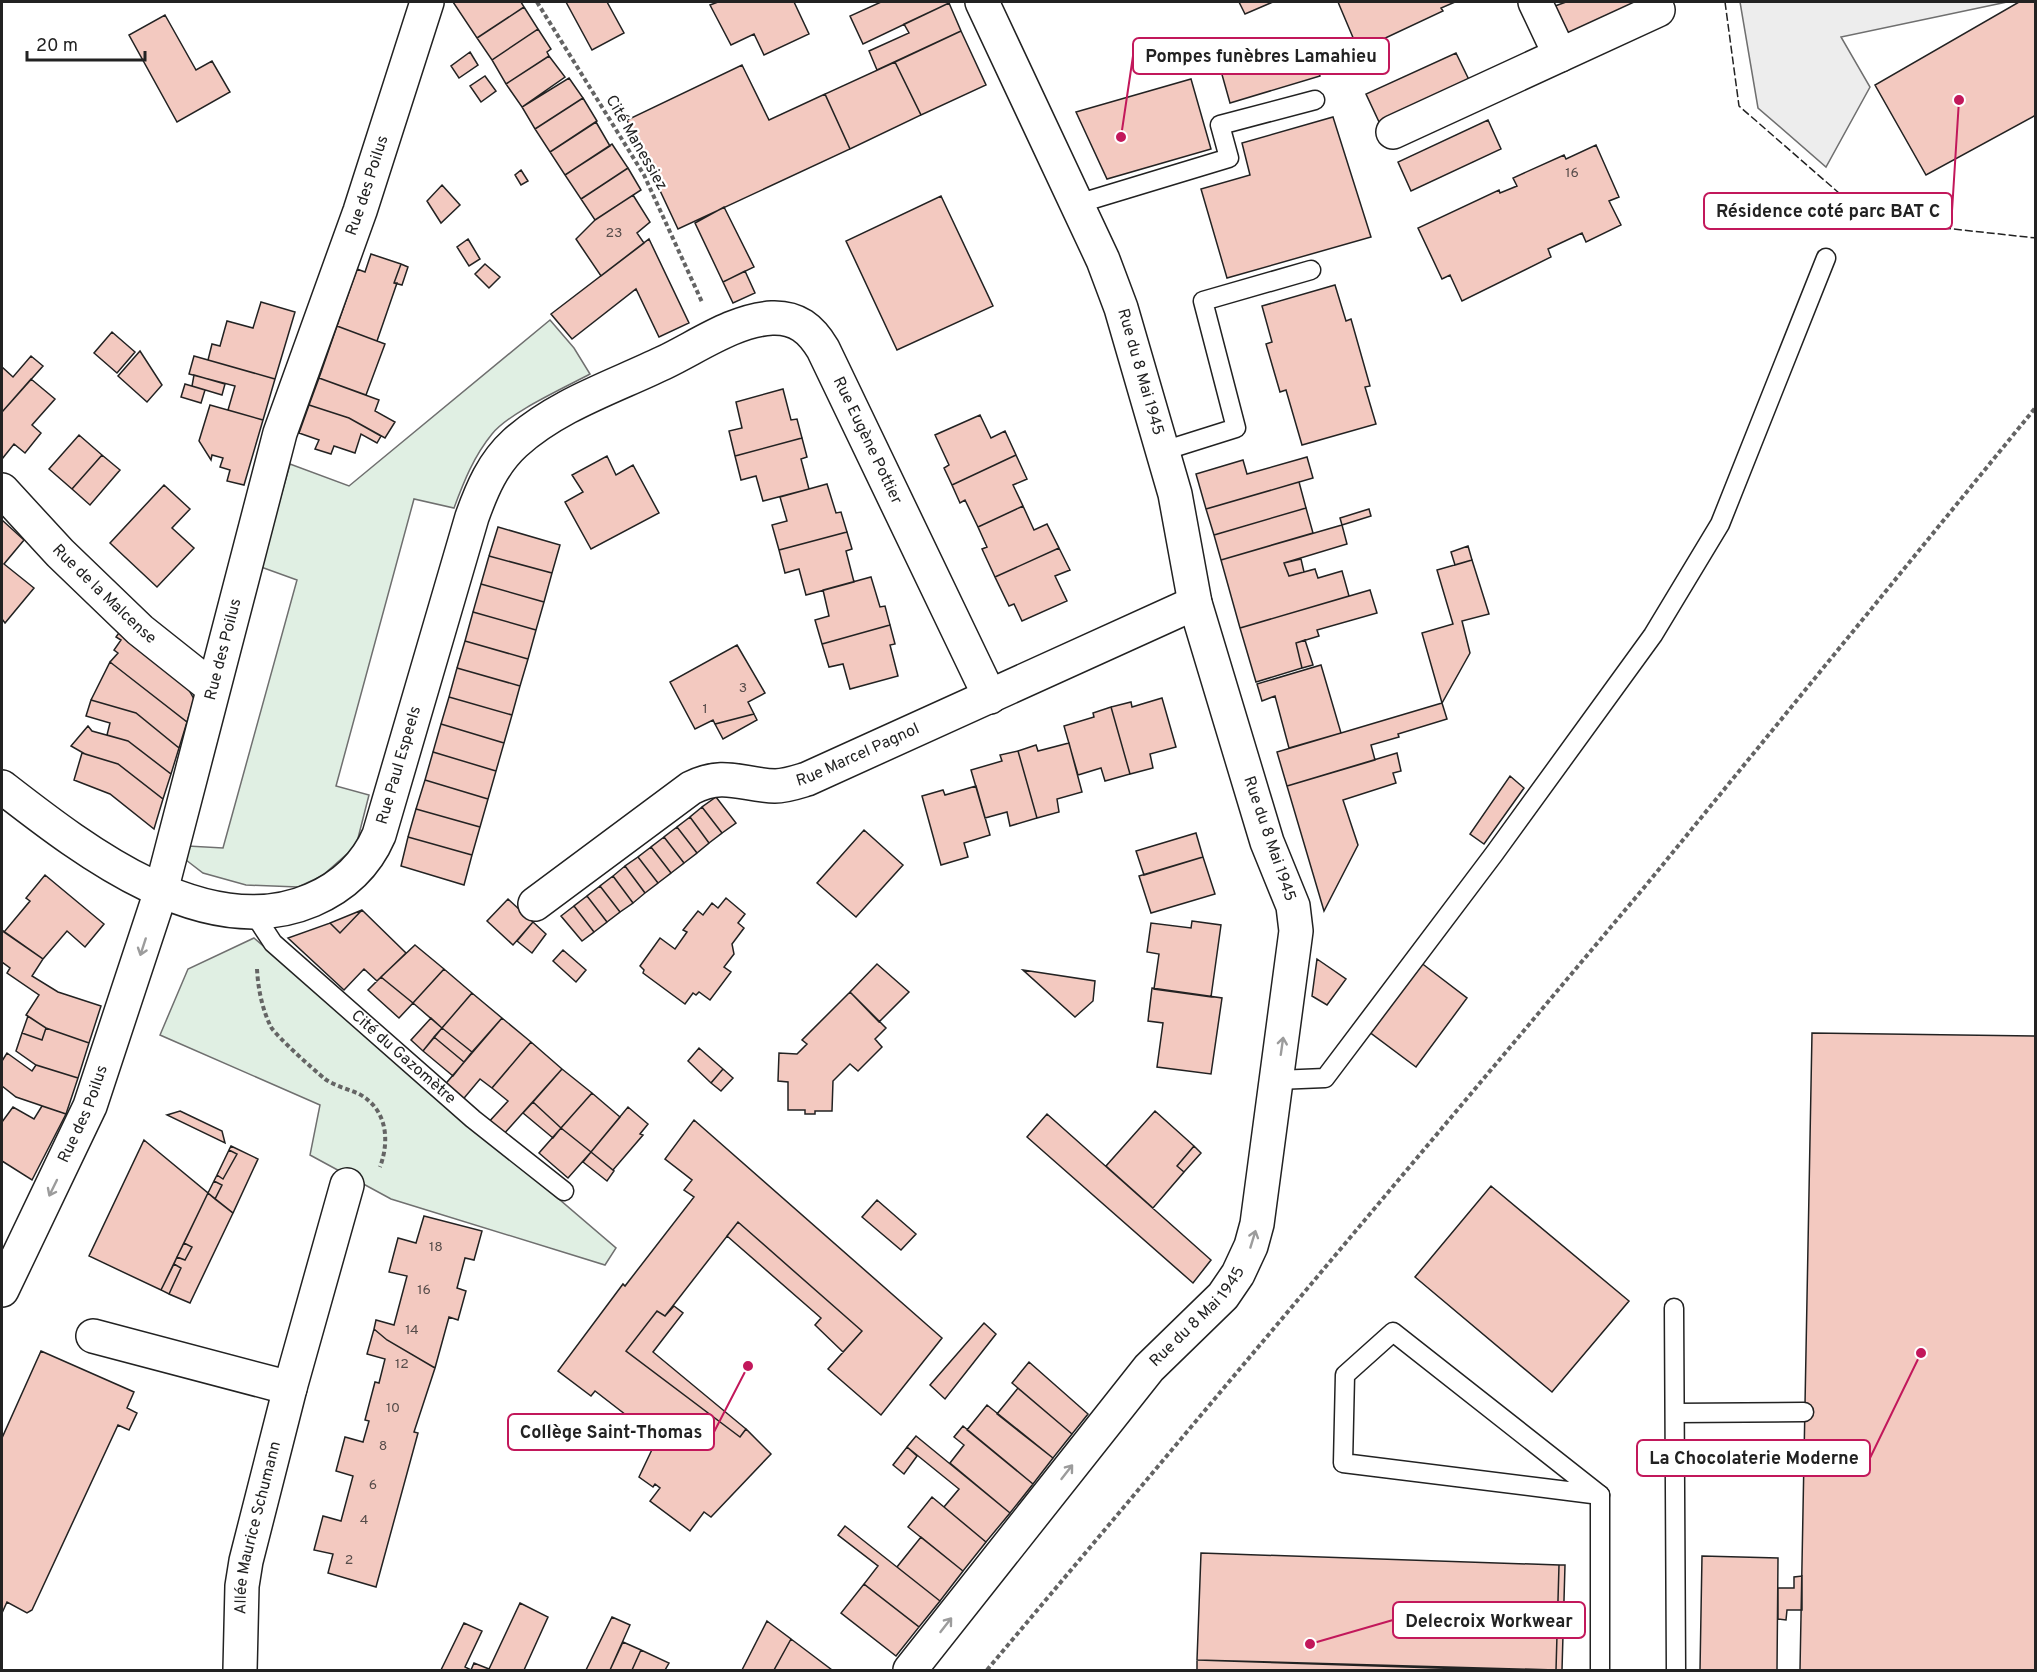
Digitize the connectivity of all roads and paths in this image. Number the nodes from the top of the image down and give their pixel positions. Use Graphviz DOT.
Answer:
graph roads {
  1 [pos="427,2"];
  2 [pos="537,2"];
  3 [pos="982,2"];
  4 [pos="1535,2"];
  5 [pos="1658,10"];
  6 [pos="1560,55"];
  7 [pos="1316,100"];
  8 [pos="1393,132"];
  9 [pos="1077,204"];
  10 [pos="1826,258"];
  11 [pos="1311,270"];
  12 [pos="718,336"];
  13 [pos="664,362"];
  14 [pos="2036,407"];
  15 [pos="1163,451"];
  16 [pos="2,490"];
  17 [pos="1195,603"];
  18 [pos="213,688"];
  19 [pos="990,697"];
  20 [pos="2,787"];
  21 [pos="161,891"];
  22 [pos="535,904"];
  23 [pos="254,914"];
  24 [pos="1277,1080"];
  25 [pos="347,1185"];
  26 [pos="564,1191"];
  27 [pos="2,1290"];
  28 [pos="1674,1308"];
  29 [pos="93,1336"];
  30 [pos="290,1388"];
  31 [pos="1804,1412"];
  32 [pos="1676,1413"];
  33 [pos="1600,1495"];
  34 [pos="240,1671"];
  35 [pos="910,1671"];
  36 [pos="987,1671"];
  37 [pos="1600,1671"];
  38 [pos="1676,1671"];
  1 -- 18 [label="street, Rue des Poilus"];
  2 -- 12 [label="path, Cité Manessiez"];
  3 -- 9 [label="street, Rue du 8 Mai 1945"];
  4 -- 6 [label="street"];
  5 -- 6 [label="street"];
  6 -- 8 [label="street"];
  7 -- 9 [label="lane"];
  9 -- 15 [label="street, Rue du 8 Mai 1945"];
  10 -- 24 [label="lane"];
  11 -- 15 [label="lane"];
  12 -- 13 [label="street, Rue Eugène Pottier"];
  12 -- 19 [label="street, Rue Eugène Pottier"];
  13 -- 23 [label="street, Rue Paul Espeels"];
  14 -- 36 [label="path"];
  15 -- 17 [label="street, Rue du 8 Mai 1945"];
  16 -- 18 [label="street, Rue de la Malcense"];
  17 -- 19 [label="street, Rue Marcel Pagnol"];
  24 -- 17 [label="street, Rue du 8 Mai 1945, one-way"];
  18 -- 21 [label="street, Rue des Poilus"];
  19 -- 22 [label="street, Rue Marcel Pagnol"];
  20 -- 21 [label="street, Rue Paul Espeels"];
  21 -- 23 [label="street, Rue Paul Espeels"];
  21 -- 27 [label="street, Rue des Poilus, one-way"];
  23 -- 25 [label="path"];
  23 -- 26 [label="lane, Cité du Gazomètre"];
  35 -- 24 [label="street, Rue du 8 Mai 1945, one-way"];
  25 -- 30 [label="street, Allée Maurice Schumann"];
  28 -- 32 [label="lane"];
  29 -- 30 [label="street"];
  30 -- 34 [label="street, Allée Maurice Schumann"];
  31 -- 32 [label="lane"];
  32 -- 38 [label="lane"];
  33 -- 33 [label="lane"];
  33 -- 37 [label="lane"];
}
